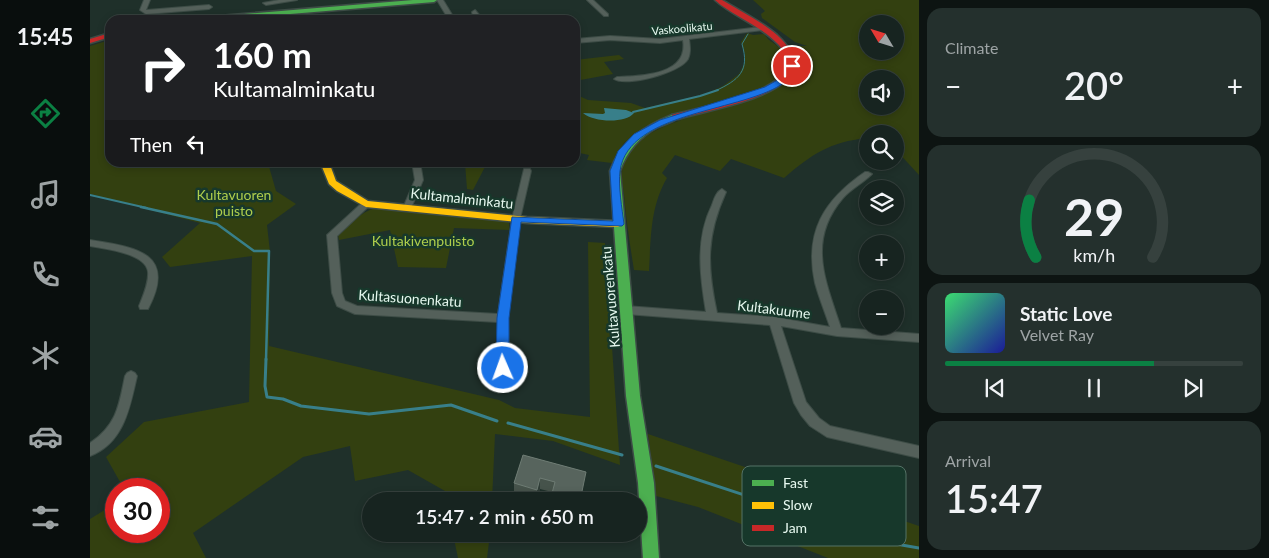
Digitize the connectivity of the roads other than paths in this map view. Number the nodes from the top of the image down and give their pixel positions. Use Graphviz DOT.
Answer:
graph roads {
  1 [pos="147,0"];
  2 [pos="211,0"];
  3 [pos="294,0"];
  4 [pos="434,0"];
  5 [pos="440,0"];
  6 [pos="590,0"];
  7 [pos="718,0"];
  8 [pos="209,7"];
  9 [pos="266,10"];
  10 [pos="475,12"];
  11 [pos="203,15"];
  12 [pos="229,15"];
  13 [pos="449,15"];
  14 [pos="476,15"];
  15 [pos="606,15"];
  16 [pos="761,29"];
  17 [pos="105,36"];
  18 [pos="686,38"];
  19 [pos="90,41"];
  20 [pos="580,41"];
  21 [pos="617,80"];
  22 [pos="326,167"];
  23 [pos="417,167"];
  24 [pos="527,171"];
  25 [pos="868,174"];
  26 [pos="722,192"];
  27 [pos="366,204"];
  28 [pos="406,208"];
  29 [pos="516,219"];
  30 [pos="618,224"];
  31 [pos="90,243"];
  32 [pos="144,306"];
  33 [pos="626,310"];
  34 [pos="712,317"];
  35 [pos="503,318"];
  36 [pos="774,321"];
  37 [pos="837,332"];
  38 [pos="919,338"];
  39 [pos="503,368"];
  40 [pos="130,376"];
  41 [pos="90,450"];
  42 [pos="919,452"];
  43 [pos="652,558"];
  1 -- 8 [label="street"];
  2 -- 8 [label="street"];
  3 -- 9 [label="street"];
  4 -- 9 [label="street"];
  5 -- 13 [label="street"];
  6 -- 15 [label="street"];
  7 -- 16 [label="street, Kultavuorenkatu"];
  8 -- 11 [label="street"];
  9 -- 12 [label="street"];
  10 -- 14 [label="street"];
  16 -- 18 [label="street, Vaskoolikatu"];
  16 -- 30 [label="street, Kultavuorenkatu"];
  17 -- 19 [label="street"];
  18 -- 20 [label="street, Vaskoolikatu"];
  18 -- 21 [label="street"];
  22 -- 27 [label="street, Kultamalminkatu"];
  23 -- 28 [label="street"];
  24 -- 29 [label="street"];
  25 -- 37 [label="street"];
  26 -- 34 [label="street"];
  27 -- 28 [label="street, Kultamalminkatu"];
  27 -- 35 [label="street, Kultasuonenkatu"];
  28 -- 29 [label="street, Kultamalminkatu"];
  29 -- 30 [label="street, Kultamalminkatu"];
  29 -- 35 [label="street"];
  30 -- 33 [label="street, Kultavuorenkatu"];
  31 -- 32 [label="street"];
  33 -- 34 [label="street, Kultakuume"];
  33 -- 43 [label="street, Kultavuorenkatu"];
  34 -- 36 [label="street, Kultakuume"];
  35 -- 39 [label="street"];
  36 -- 37 [label="street, Kultakuume"];
  36 -- 42 [label="street"];
  37 -- 38 [label="street, Kultakuume"];
  40 -- 41 [label="street"];
}
